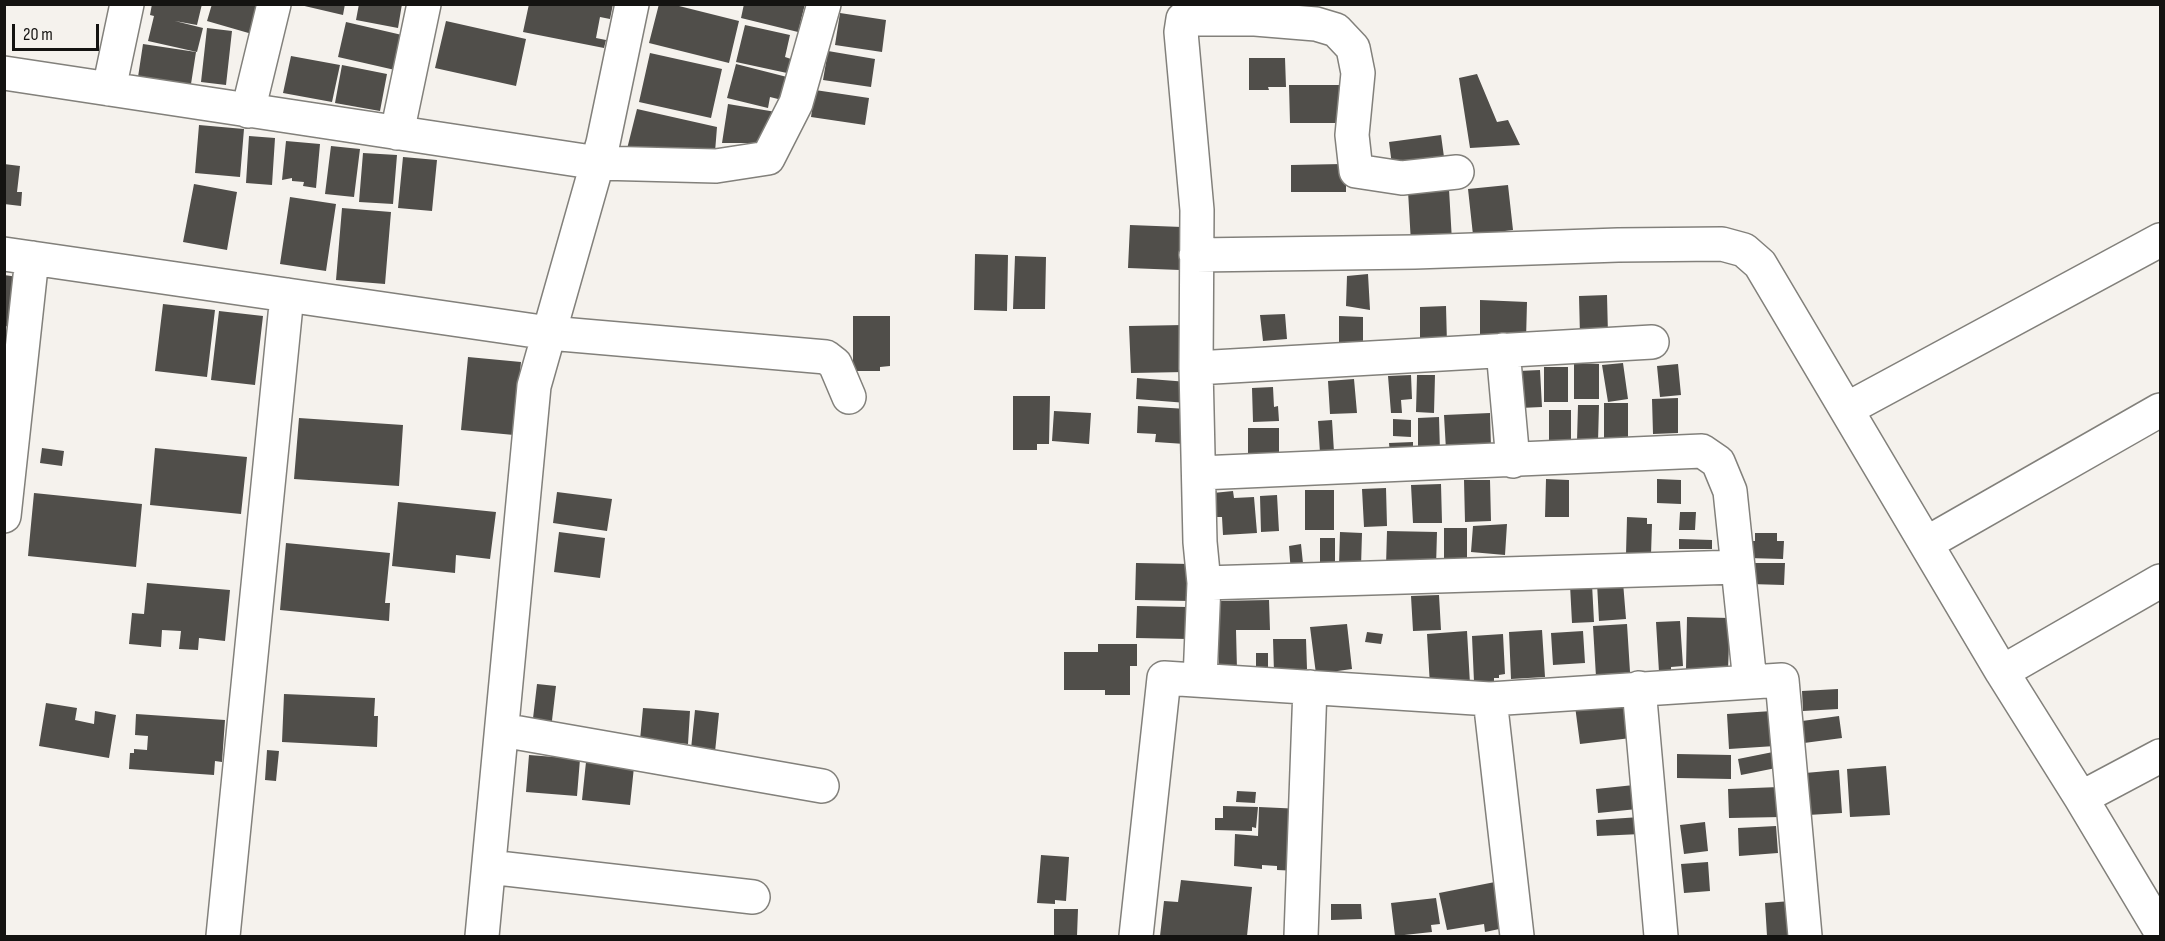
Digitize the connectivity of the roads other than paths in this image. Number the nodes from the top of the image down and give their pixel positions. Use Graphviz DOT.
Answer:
graph roads {
  1 [pos="127,4"];
  2 [pos="274,4"];
  3 [pos="424,4"];
  4 [pos="632,4"];
  5 [pos="824,4"];
  6 [pos="4,73"];
  7 [pos="109,89"];
  8 [pos="248,111"];
  9 [pos="397,133"];
  10 [pos="598,163"];
  11 [pos="1456,172"];
  12 [pos="2160,240"];
  13 [pos="1196,255"];
  14 [pos="18,256"];
  15 [pos="287,295"];
  16 [pos="549,333"];
  17 [pos="1652,342"];
  18 [pos="1503,350"];
  19 [pos="1196,368"];
  20 [pos="849,397"];
  21 [pos="1847,409"];
  22 [pos="2160,410"];
  23 [pos="1513,460"];
  24 [pos="1200,473"];
  25 [pos="4,516"];
  26 [pos="1927,543"];
  27 [pos="1738,567"];
  28 [pos="2160,581"];
  29 [pos="1204,583"];
  30 [pos="2002,672"];
  31 [pos="1200,680"];
  32 [pos="1750,682"];
  33 [pos="1310,687"];
  34 [pos="1639,688"];
  35 [pos="1490,699"];
  36 [pos="502,730"];
  37 [pos="2160,756"];
  38 [pos="822,786"];
  39 [pos="2081,798"];
  40 [pos="489,867"];
  41 [pos="753,897"];
  42 [pos="2160,930"];
  43 [pos="224,936"];
  44 [pos="482,936"];
  45 [pos="1136,936"];
  46 [pos="1301,936"];
  47 [pos="1517,936"];
  48 [pos="1661,936"];
  49 [pos="1805,936"];
  1 -- 7 [label="street"];
  2 -- 8 [label="street"];
  3 -- 9 [label="street"];
  4 -- 10 [label="street"];
  5 -- 10 [label="street"];
  6 -- 7 [label="street"];
  7 -- 8 [label="street"];
  8 -- 9 [label="street"];
  9 -- 10 [label="street"];
  10 -- 16 [label="street"];
  11 -- 13 [label="street"];
  12 -- 21 [label="street"];
  13 -- 19 [label="street"];
  13 -- 21 [label="street"];
  14 -- 15 [label="street"];
  14 -- 25 [label="street"];
  15 -- 16 [label="street"];
  15 -- 43 [label="street"];
  16 -- 20 [label="street"];
  16 -- 36 [label="street"];
  17 -- 18 [label="street"];
  18 -- 19 [label="street"];
  18 -- 23 [label="street"];
  19 -- 24 [label="street"];
  21 -- 26 [label="street"];
  22 -- 26 [label="street"];
  23 -- 24 [label="street"];
  23 -- 27 [label="street"];
  24 -- 29 [label="street"];
  26 -- 30 [label="street"];
  27 -- 29 [label="street"];
  27 -- 32 [label="street"];
  28 -- 30 [label="street"];
  29 -- 31 [label="street"];
  30 -- 39 [label="street"];
  31 -- 33 [label="street"];
  31 -- 45 [label="street"];
  32 -- 34 [label="street"];
  32 -- 49 [label="street"];
  33 -- 35 [label="street"];
  33 -- 46 [label="street"];
  34 -- 35 [label="street"];
  34 -- 48 [label="street"];
  35 -- 47 [label="street"];
  36 -- 38 [label="street"];
  36 -- 40 [label="street"];
  37 -- 39 [label="street"];
  39 -- 42 [label="street"];
  40 -- 41 [label="street"];
  40 -- 44 [label="street"];
}
